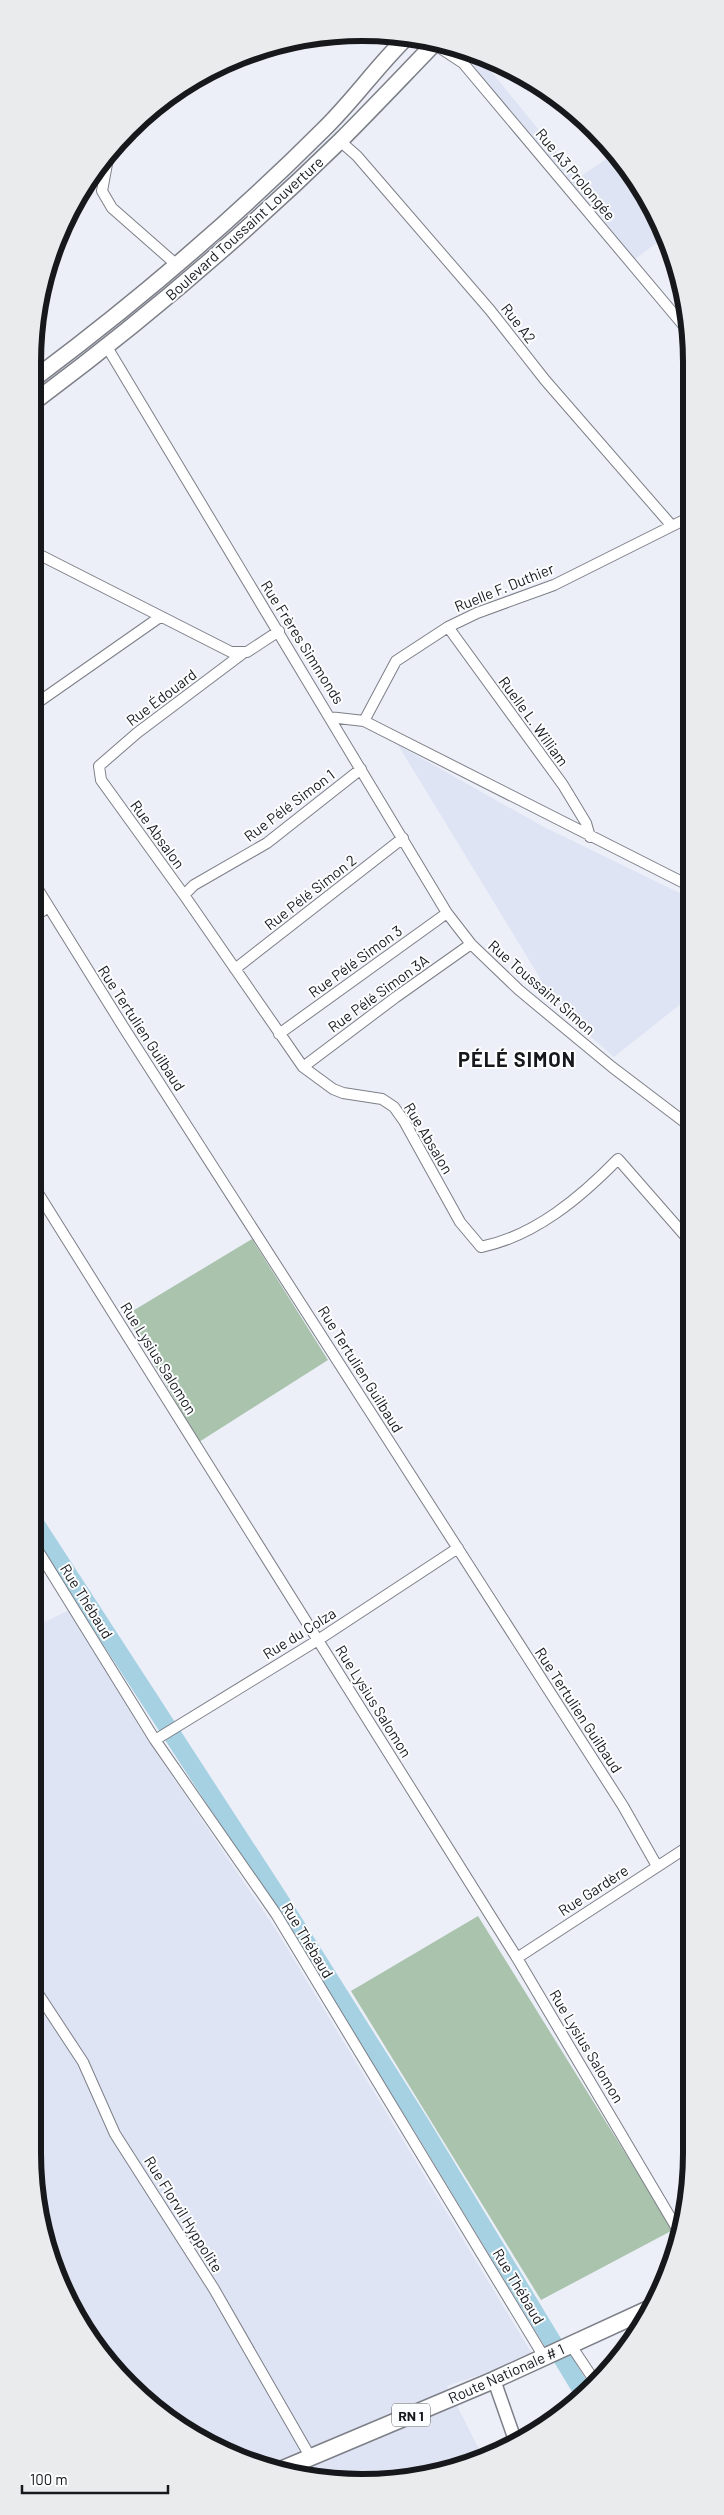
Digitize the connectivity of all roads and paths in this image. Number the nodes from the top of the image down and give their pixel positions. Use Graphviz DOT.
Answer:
graph roads {
  1 [pos="400,44"];
  2 [pos="430,48"];
  3 [pos="449,53"];
  4 [pos="340,141"];
  5 [pos="106,170"];
  6 [pos="178,266"];
  7 [pos="680,321"];
  8 [pos="96,332"];
  9 [pos="107,347"];
  10 [pos="41,373"];
  11 [pos="41,397"];
  12 [pos="683,520"];
  13 [pos="672,526"];
  14 [pos="41,556"];
  15 [pos="160,617"];
  16 [pos="448,626"];
  17 [pos="278,631"];
  18 [pos="242,654"];
  19 [pos="41,700"];
  20 [pos="329,717"];
  21 [pos="364,721"];
  22 [pos="99,766"];
  23 [pos="361,769"];
  24 [pos="590,837"];
  25 [pos="403,838"];
  26 [pos="683,883"];
  27 [pos="41,895"];
  28 [pos="184,895"];
  29 [pos="48,907"];
  30 [pos="41,912"];
  31 [pos="447,913"];
  32 [pos="472,944"];
  33 [pos="235,969"];
  34 [pos="279,1034"];
  35 [pos="303,1067"];
  36 [pos="683,1121"];
  37 [pos="41,1198"];
  38 [pos="683,1233"];
  39 [pos="458,1548"];
  40 [pos="41,1557"];
  41 [pos="318,1640"];
  42 [pos="158,1738"];
  43 [pos="683,1850"];
  44 [pos="658,1866"];
  45 [pos="517,1958"];
  46 [pos="41,1998"];
  47 [pos="675,2224"];
  48 [pos="640,2313"];
  49 [pos="565,2347"];
  50 [pos="544,2357"];
  51 [pos="591,2377"];
  52 [pos="494,2380"];
  53 [pos="514,2436"];
  54 [pos="310,2458"];
  55 [pos="291,2466"];
  1 -- 6 [label="main road, Boulevard Toussaint Louverture"];
  2 -- 4 [label="main road, Boulevard Toussaint Louverture"];
  3 -- 7 [label="street, Rue A3 Prolongée"];
  4 -- 9 [label="main road, Boulevard Toussaint Louverture"];
  4 -- 13 [label="street, Rue A2"];
  5 -- 6 [label="street"];
  6 -- 8 [label="main road, Boulevard Toussaint Louverture"];
  8 -- 9 [label="main road"];
  8 -- 10 [label="main road, Boulevard Toussaint Louverture"];
  9 -- 11 [label="main road, Boulevard Toussaint Louverture"];
  9 -- 17 [label="street, Rue Frères Simmonds"];
  12 -- 13 [label="street, Ruelle F. Duthier"];
  13 -- 16 [label="street, Ruelle F. Duthier"];
  14 -- 15 [label="street"];
  15 -- 18 [label="street"];
  15 -- 19 [label="street"];
  16 -- 21 [label="street, Ruelle F. Duthier"];
  16 -- 24 [label="street, Ruelle L. William"];
  17 -- 18 [label="street, Rue Édouard"];
  17 -- 20 [label="street, Rue Frères Simmonds"];
  18 -- 22 [label="street, Rue Édouard"];
  20 -- 21 [label="street, Rue Frères Simmonds"];
  20 -- 23 [label="street, Rue Toussaint Simon"];
  21 -- 24 [label="street, Rue Frères Simmonds"];
  22 -- 28 [label="street, Rue Absalon"];
  23 -- 25 [label="street, Rue Toussaint Simon"];
  23 -- 28 [label="street, Rue Pélé Simon 1"];
  24 -- 26 [label="street, Rue Frères Simmonds"];
  25 -- 31 [label="street, Rue Toussaint Simon"];
  25 -- 33 [label="street, Rue Pélé Simon 2"];
  27 -- 29 [label="street, Rue Tertulien Guilbaud"];
  28 -- 33 [label="street, Rue Absalon"];
  29 -- 30 [label="street"];
  29 -- 39 [label="street, Rue Tertulien Guilbaud"];
  31 -- 32 [label="street, Rue Toussaint Simon"];
  31 -- 34 [label="street, Rue Pélé Simon 3"];
  32 -- 35 [label="street, Rue Pélé Simon 3A"];
  32 -- 36 [label="street, Rue Toussaint Simon"];
  33 -- 34 [label="street, Rue Absalon"];
  34 -- 35 [label="street, Rue Absalon"];
  35 -- 38 [label="street, Rue Absalon"];
  37 -- 41 [label="street, Rue Lysius Salomon"];
  39 -- 41 [label="street, Rue du Colza"];
  39 -- 44 [label="street, Rue Tertulien Guilbaud"];
  40 -- 42 [label="street, Rue Thébaud"];
  41 -- 42 [label="street, Rue du Colza"];
  41 -- 45 [label="street, Rue Lysius Salomon"];
  42 -- 50 [label="street, Rue Thébaud"];
  43 -- 44 [label="street, Rue Gardère"];
  44 -- 45 [label="street, Rue Gardère"];
  45 -- 47 [label="street, Rue Lysius Salomon"];
  46 -- 54 [label="street, Rue Florvil Hyppolite"];
  48 -- 49 [label="main road, Route Nationale # 1 / RN 1"];
  49 -- 50 [label="main road, Route Nationale # 1 / RN 1"];
  49 -- 51 [label="street"];
  50 -- 52 [label="main road, Route Nationale # 1 / RN 1"];
  52 -- 53 [label="street"];
  52 -- 54 [label="main road, Route Nationale # 1 / RN 1"];
  54 -- 55 [label="main road, Route Nationale # 1 / RN 1"];
}
